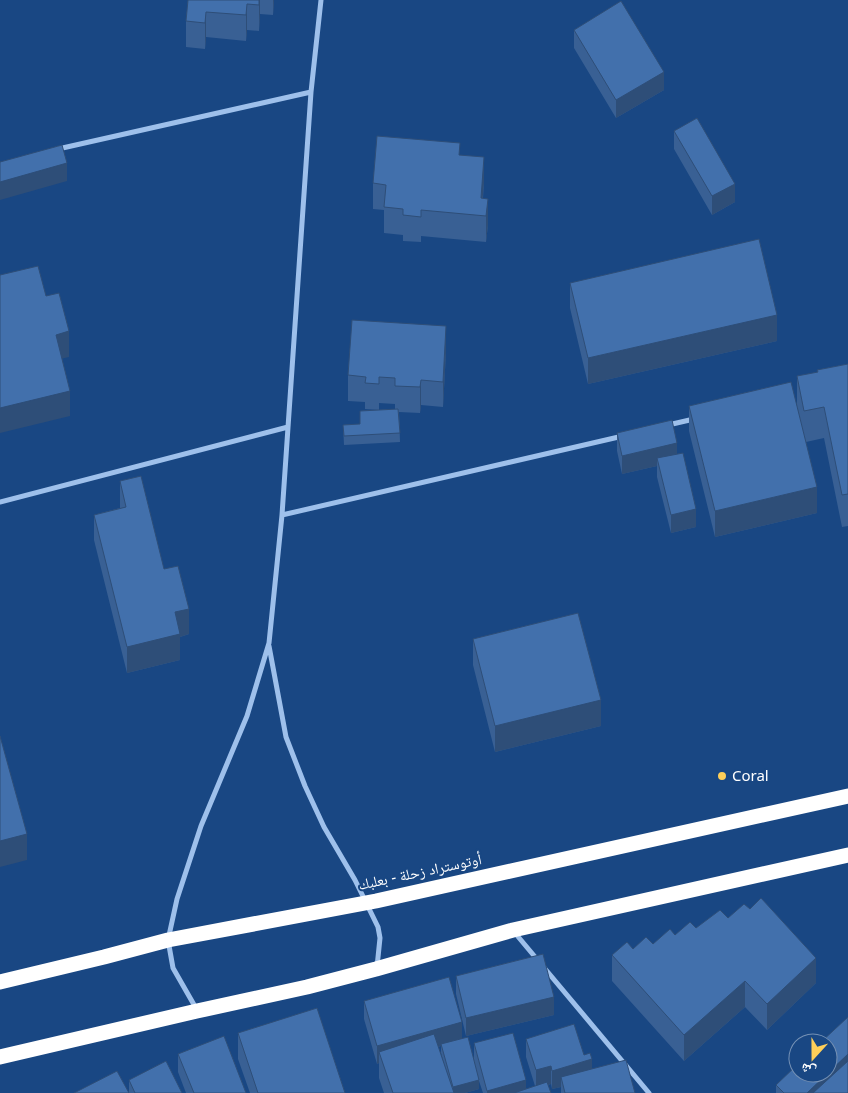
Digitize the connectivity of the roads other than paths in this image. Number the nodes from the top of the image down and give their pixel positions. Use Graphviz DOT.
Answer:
graph roads {
  1 [pos="321,0"];
  2 [pos="311,92"];
  3 [pos="49,151"];
  4 [pos="704,417"];
  5 [pos="666,426"];
  6 [pos="288,427"];
  7 [pos="627,435"];
  8 [pos="0,502"];
  9 [pos="282,515"];
  10 [pos="269,643"];
  11 [pos="848,796"];
  12 [pos="848,855"];
  13 [pos="365,902"];
  14 [pos="514,930"];
  15 [pos="168,940"];
  16 [pos="376,969"];
  17 [pos="0,982"];
  18 [pos="197,1011"];
  19 [pos="0,1057"];
  20 [pos="649,1093"];
  1 -- 2 [label="street"];
  2 -- 3 [label="street"];
  2 -- 6 [label="street"];
  4 -- 5 [label="street"];
  6 -- 8 [label="street"];
  6 -- 9 [label="street"];
  7 -- 9 [label="street"];
  9 -- 10 [label="street"];
  10 -- 13 [label="street"];
  10 -- 15 [label="street"];
  11 -- 13 [label="highway, أوتوستراد زحلة - بعلبك"];
  12 -- 14 [label="highway"];
  13 -- 15 [label="highway, أوتوستراد زحلة - بعلبك"];
  13 -- 16 [label="street"];
  14 -- 16 [label="highway"];
  14 -- 20 [label="street"];
  15 -- 17 [label="highway, أوتوستراد زحلة - بعلبك"];
  15 -- 18 [label="street"];
  16 -- 18 [label="highway"];
  18 -- 19 [label="highway"];
}
